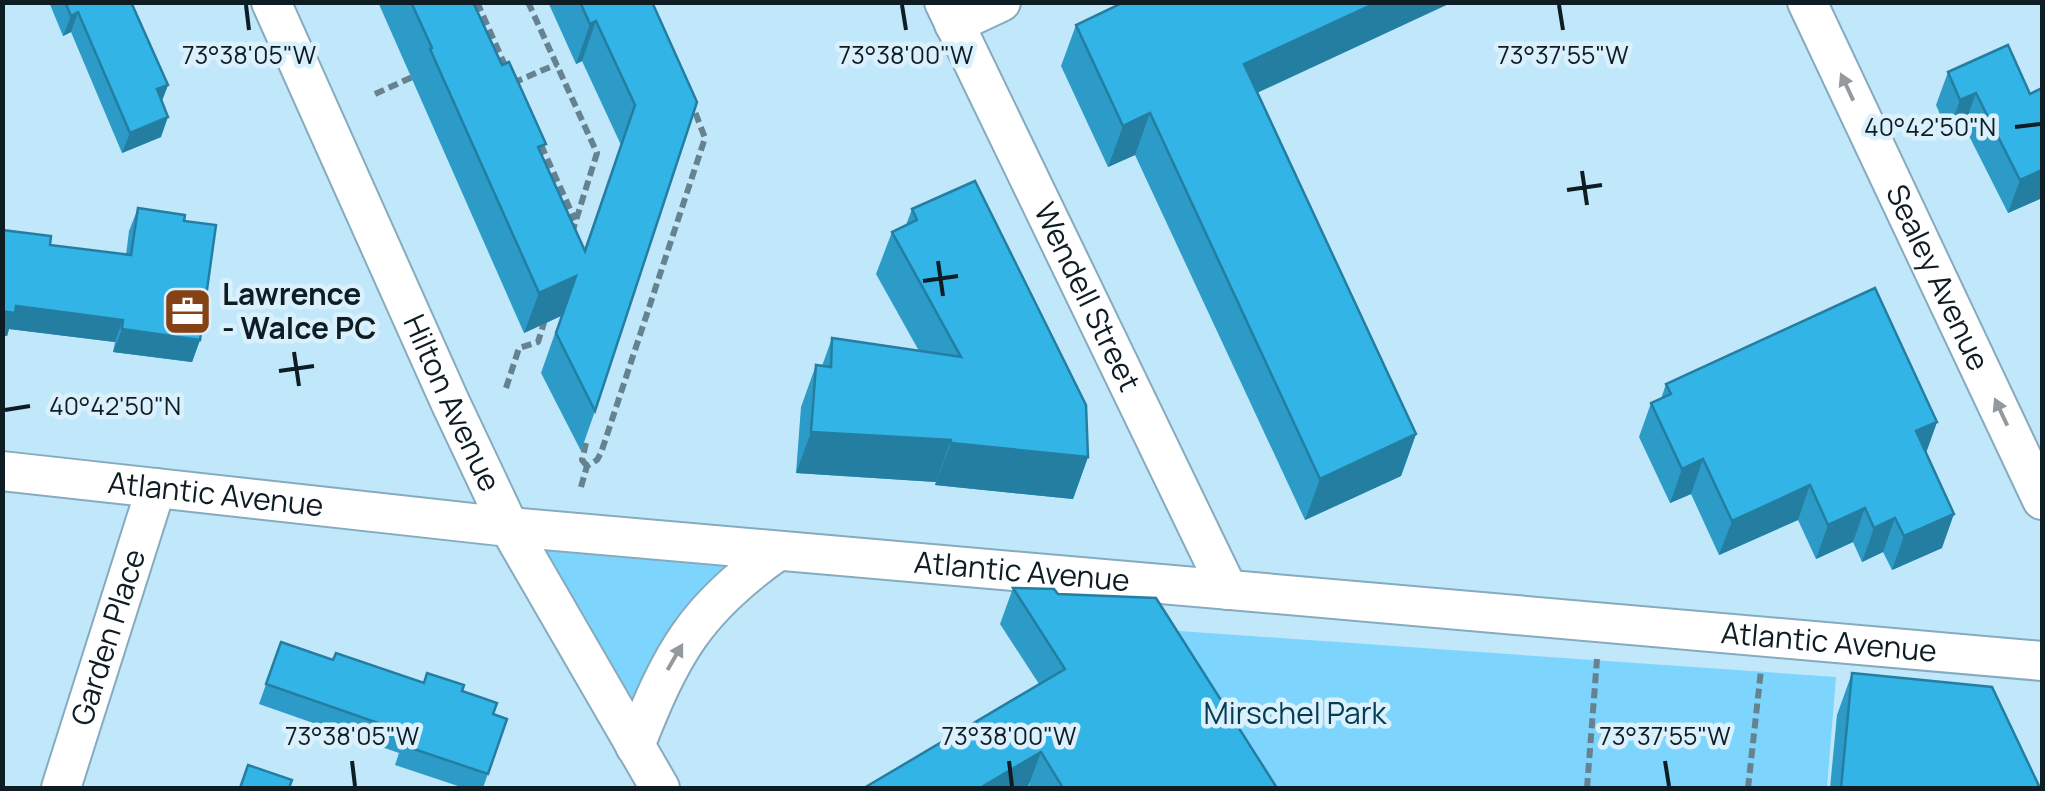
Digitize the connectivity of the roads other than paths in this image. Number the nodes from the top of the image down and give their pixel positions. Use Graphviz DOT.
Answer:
graph roads {
  1 [pos="271,2"];
  2 [pos="1000,2"];
  3 [pos="1807,2"];
  4 [pos="949,13"];
  5 [pos="2,471"];
  6 [pos="156,488"];
  7 [pos="2042,500"];
  8 [pos="509,527"];
  9 [pos="778,551"];
  10 [pos="1228,590"];
  11 [pos="2039,670"];
  12 [pos="635,746"];
  13 [pos="61,788"];
  14 [pos="660,788"];
  1 -- 8 [label="street, Hilton Avenue"];
  2 -- 4 [label="street"];
  7 -- 3 [label="street, Sealey Avenue, one-way"];
  4 -- 10 [label="street, Wendell Street"];
  5 -- 6 [label="street, Atlantic Avenue"];
  6 -- 8 [label="street, Atlantic Avenue"];
  6 -- 13 [label="street, Garden Place"];
  8 -- 9 [label="street, Atlantic Avenue"];
  8 -- 12 [label="street, Hilton Avenue"];
  9 -- 10 [label="street, Atlantic Avenue"];
  12 -- 9 [label="street, one-way"];
  10 -- 11 [label="street, Atlantic Avenue"];
  12 -- 14 [label="street, Hilton Avenue"];
}
